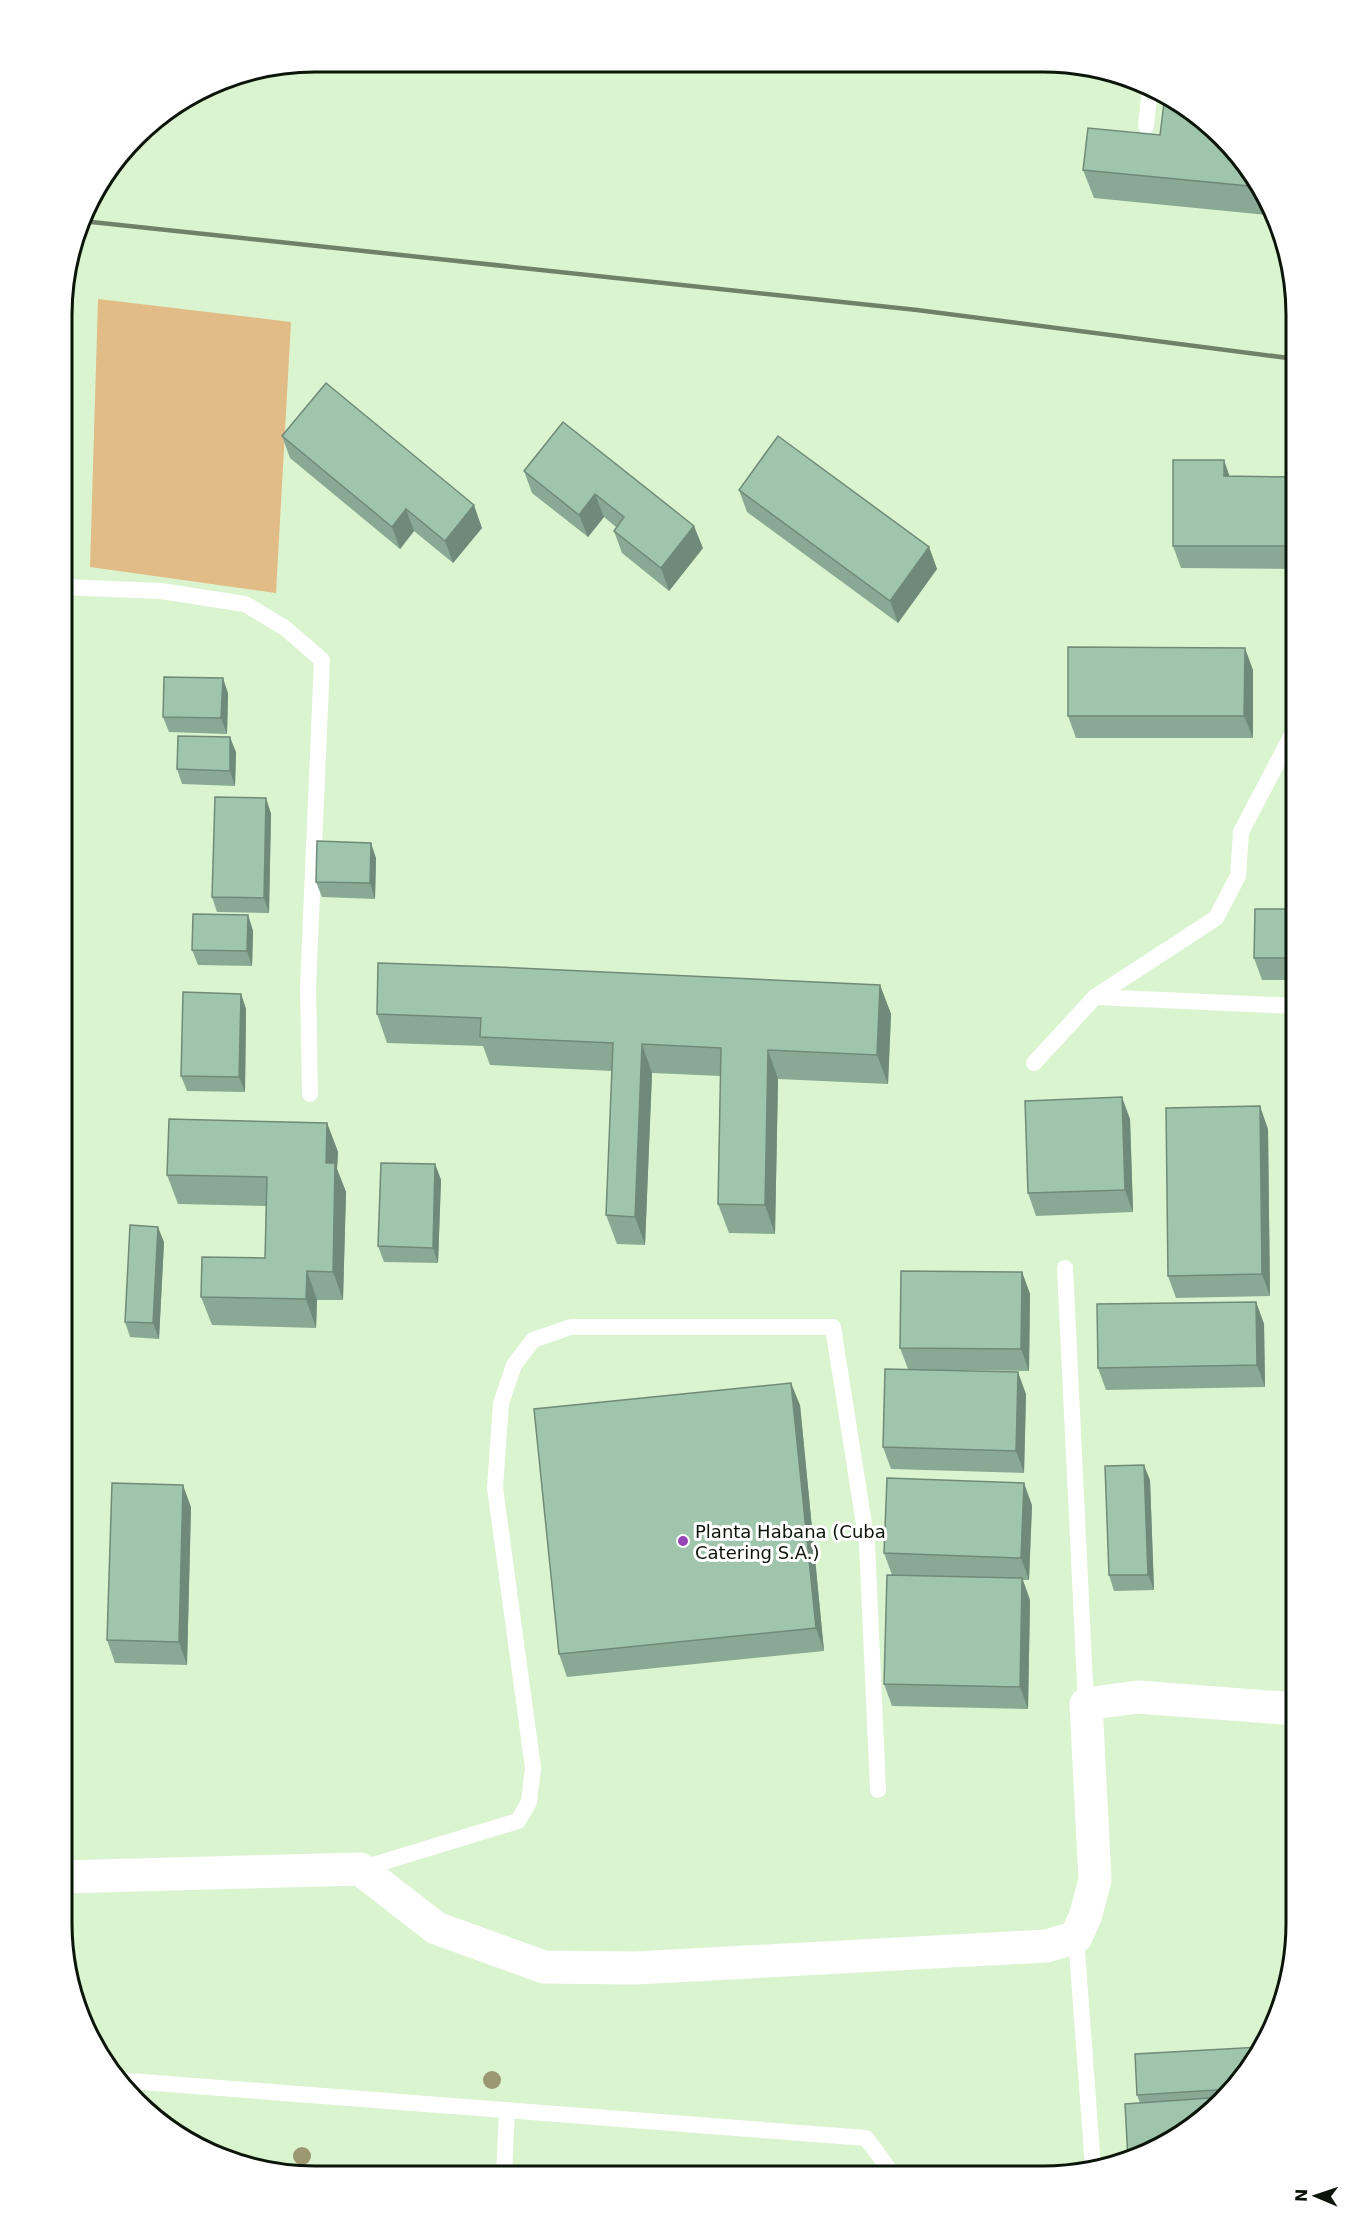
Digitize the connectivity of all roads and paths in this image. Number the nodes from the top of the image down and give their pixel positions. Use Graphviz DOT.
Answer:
graph roads {
  1 [pos="1149,96"];
  2 [pos="1146,126"];
  3 [pos="72,587"];
  4 [pos="1286,746"];
  5 [pos="1095,997"];
  6 [pos="1286,1006"];
  7 [pos="1034,1064"];
  8 [pos="310,1094"];
  9 [pos="1065,1268"];
  10 [pos="1086,1704"];
  11 [pos="1286,1708"];
  12 [pos="878,1790"];
  13 [pos="360,1869"];
  14 [pos="72,1877"];
  15 [pos="1076,1937"];
  16 [pos="130,2081"];
  17 [pos="507,2110"];
  18 [pos="1093,2161"];
  19 [pos="504,2166"];
  20 [pos="887,2166"];
  1 -- 2 [label="lane"];
  3 -- 8 [label="lane"];
  4 -- 5 [label="lane"];
  5 -- 6 [label="lane"];
  5 -- 7 [label="lane"];
  9 -- 10 [label="lane"];
  10 -- 11 [label="street"];
  10 -- 15 [label="street"];
  12 -- 13 [label="lane"];
  13 -- 14 [label="street"];
  13 -- 15 [label="street"];
  15 -- 18 [label="lane"];
  16 -- 17 [label="lane"];
  17 -- 19 [label="lane"];
  17 -- 20 [label="lane"];
}
